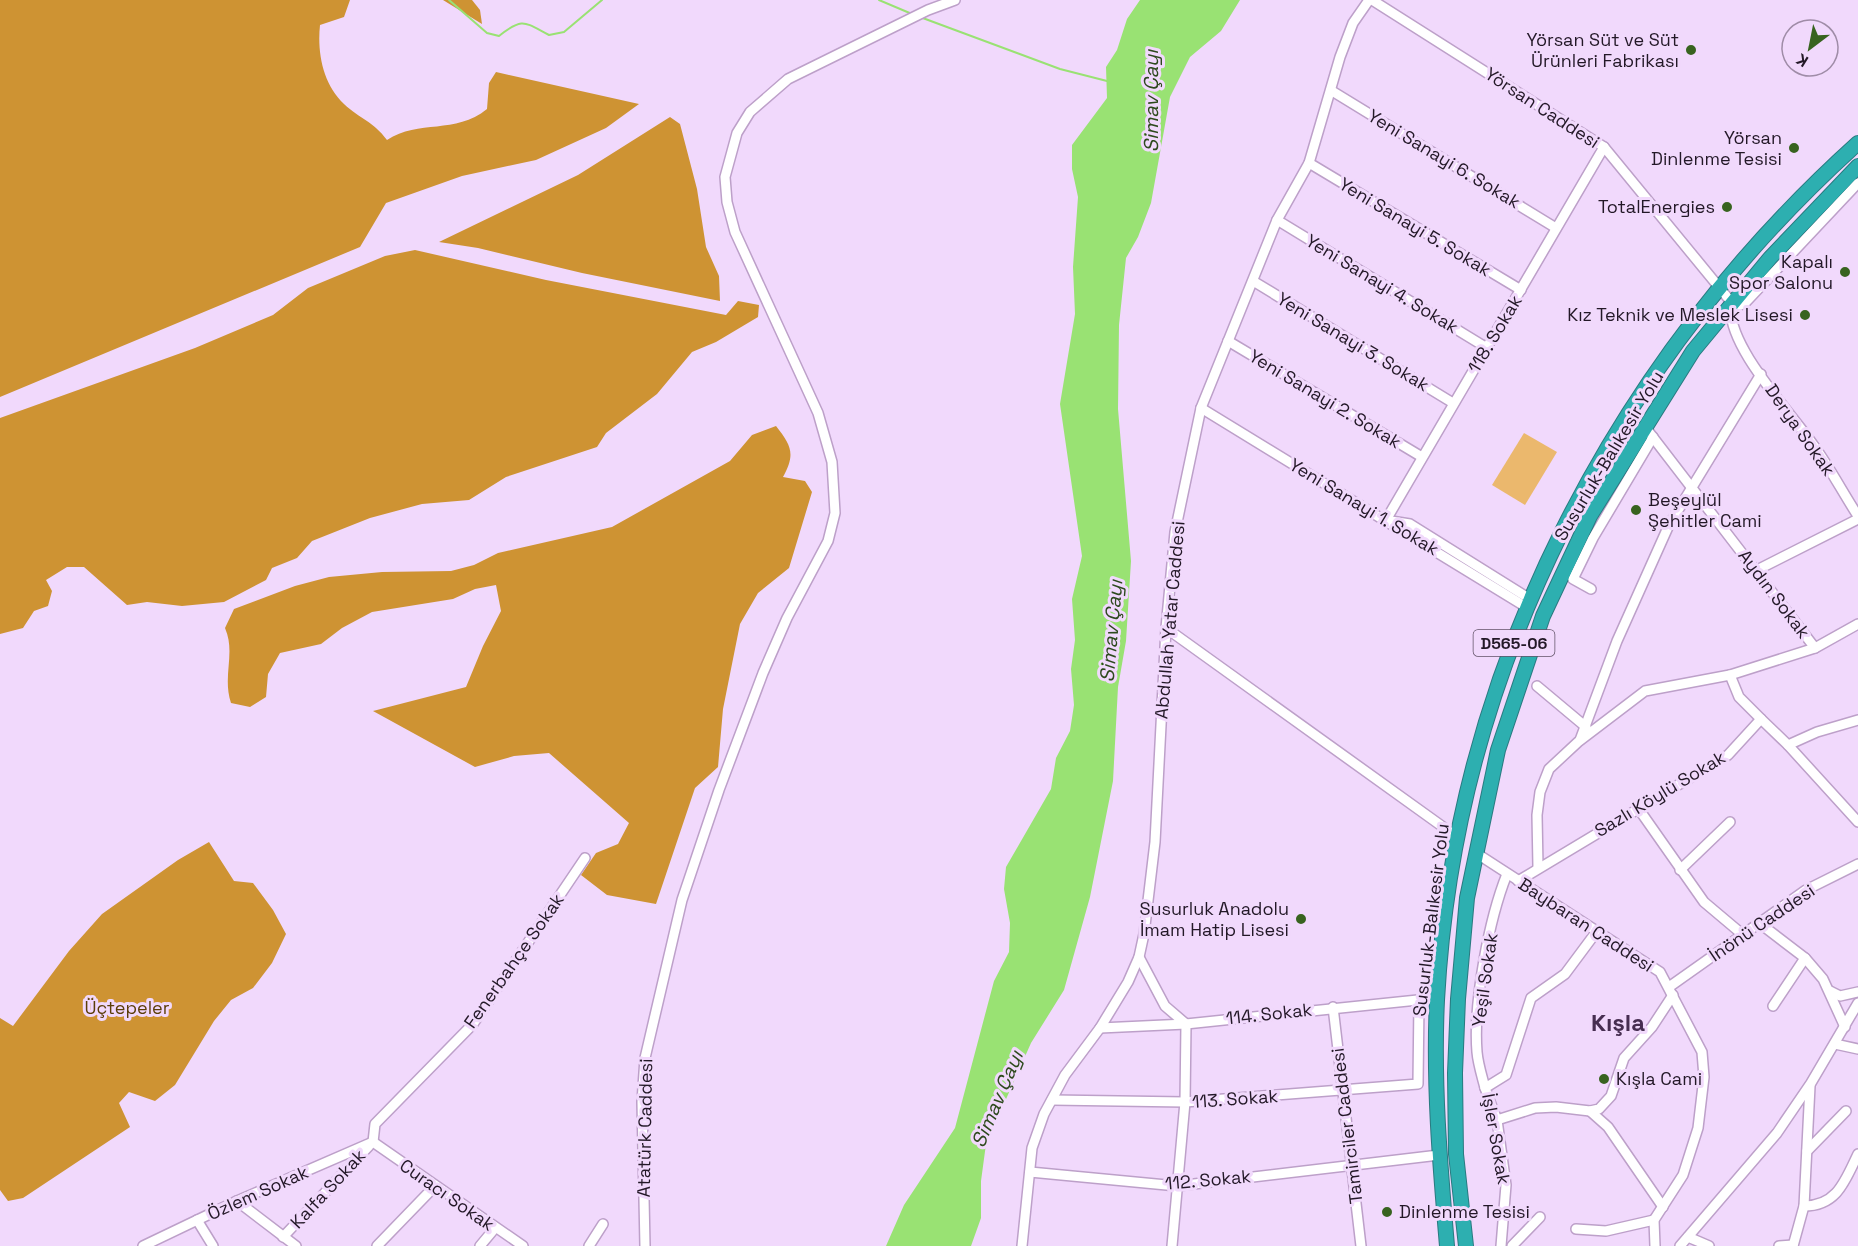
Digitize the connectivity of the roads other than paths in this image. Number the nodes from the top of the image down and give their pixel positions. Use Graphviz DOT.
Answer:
graph roads {
  1 [pos="955,0"];
  2 [pos="1370,0"];
  3 [pos="927,5"];
  4 [pos="1332,91"];
  5 [pos="1858,142"];
  6 [pos="1604,147"];
  7 [pos="1309,163"];
  8 [pos="1858,166"];
  9 [pos="1858,183"];
  10 [pos="1277,220"];
  11 [pos="1556,228"];
  12 [pos="1253,281"];
  13 [pos="1719,287"];
  14 [pos="1521,290"];
  15 [pos="1708,299"];
  16 [pos="1739,303"];
  17 [pos="1734,326"];
  18 [pos="1228,341"];
  19 [pos="1487,348"];
  20 [pos="1761,374"];
  21 [pos="1670,387"];
  22 [pos="1453,403"];
  23 [pos="1201,408"];
  24 [pos="1649,432"];
  25 [pos="1422,458"];
  26 [pos="1691,487"];
  27 [pos="1858,518"];
  28 [pos="1386,520"];
  29 [pos="1757,570"];
  30 [pos="1591,589"];
  31 [pos="1528,603"];
  32 [pos="1858,624"];
  33 [pos="1166,628"];
  34 [pos="1815,648"];
  35 [pos="1730,675"];
  36 [pos="1537,686"];
  37 [pos="1592,710"];
  38 [pos="1761,719"];
  39 [pos="1858,720"];
  40 [pos="1606,721"];
  41 [pos="1586,728"];
  42 [pos="1578,742"];
  43 [pos="1788,745"];
  44 [pos="1638,808"];
  45 [pos="1730,822"];
  46 [pos="1858,822"];
  47 [pos="1457,837"];
  48 [pos="1476,853"];
  49 [pos="585,858"];
  50 [pos="1858,864"];
  51 [pos="1538,867"];
  52 [pos="1680,870"];
  53 [pos="1507,873"];
  54 [pos="1518,881"];
  55 [pos="1758,922"];
  56 [pos="1597,932"];
  57 [pos="1742,934"];
  58 [pos="1138,957"];
  59 [pos="1805,958"];
  60 [pos="1671,991"];
  61 [pos="1830,992"];
  62 [pos="1858,992"];
  63 [pos="1437,998"];
  64 [pos="1419,1000"];
  65 [pos="1858,1004"];
  66 [pos="1773,1006"];
  67 [pos="1333,1007"];
  68 [pos="1186,1024"];
  69 [pos="1845,1027"];
  70 [pos="1100,1028"];
  71 [pos="1835,1044"];
  72 [pos="1858,1048"];
  73 [pos="1811,1083"];
  74 [pos="1485,1088"];
  75 [pos="1343,1091"];
  76 [pos="1052,1100"];
  77 [pos="1185,1102"];
  78 [pos="1590,1111"];
  79 [pos="1846,1111"];
  80 [pos="1497,1120"];
  81 [pos="373,1142"];
  82 [pos="1807,1151"];
  83 [pos="1858,1154"];
  84 [pos="1439,1155"];
  85 [pos="1351,1165"];
  86 [pos="1854,1171"];
  87 [pos="1030,1172"];
  88 [pos="1177,1186"];
  89 [pos="434,1187"];
  90 [pos="237,1201"];
  91 [pos="1804,1206"];
  92 [pos="1663,1207"];
  93 [pos="1540,1217"];
  94 [pos="197,1220"];
  95 [pos="1653,1220"];
  96 [pos="603,1224"];
  97 [pos="495,1228"];
  98 [pos="1576,1229"];
  99 [pos="284,1237"];
  100 [pos="1688,1237"];
  101 [pos="143,1246"];
  102 [pos="213,1246"];
  103 [pos="296,1246"];
  104 [pos="377,1246"];
  105 [pos="480,1246"];
  106 [pos="523,1246"];
  107 [pos="589,1246"];
  108 [pos="645,1246"];
  109 [pos="1022,1246"];
  110 [pos="1172,1246"];
  111 [pos="1361,1246"];
  112 [pos="1447,1246"];
  113 [pos="1466,1246"];
  114 [pos="1501,1246"];
  115 [pos="1512,1246"];
  116 [pos="1655,1246"];
  117 [pos="1680,1246"];
  118 [pos="1709,1246"];
  119 [pos="1779,1246"];
  120 [pos="1793,1246"];
  1 -- 3 [label="street, Atatürk Caddesi"];
  2 -- 4 [label="street, Abdullah Yatar Caddesi"];
  2 -- 6 [label="street, Yörsan Caddesi"];
  3 -- 108 [label="street, Atatürk Caddesi"];
  4 -- 7 [label="street, Abdullah Yatar Caddesi"];
  4 -- 11 [label="street, Yeni Sanayi 6. Sokak"];
  5 -- 13 [label="highway, Susurluk-Balıkesir Yolu / D565-06"];
  6 -- 11 [label="street, 118. Sokak"];
  6 -- 13 [label="street, Yörsan Caddesi"];
  7 -- 10 [label="street, Abdullah Yatar Caddesi"];
  7 -- 14 [label="street, Yeni Sanayi 5. Sokak"];
  8 -- 16 [label="highway, Susurluk-Balıkesir Yolu / D565-06"];
  9 -- 16 [label="street"];
  10 -- 12 [label="street, Abdullah Yatar Caddesi"];
  10 -- 19 [label="street, Yeni Sanayi 4. Sokak"];
  11 -- 14 [label="street, 118. Sokak"];
  12 -- 18 [label="street, Abdullah Yatar Caddesi"];
  12 -- 22 [label="street, Yeni Sanayi 3. Sokak"];
  13 -- 15 [label="highway, Susurluk-Balıkesir Yolu / D565-06"];
  13 -- 16 [label="street, Yörsan Caddesi"];
  14 -- 19 [label="street, 118. Sokak"];
  15 -- 21 [label="highway"];
  15 -- 31 [label="highway, Susurluk-Balıkesir Yolu / D565-06"];
  16 -- 17 [label="street"];
  16 -- 17 [label="street"];
  16 -- 21 [label="highway, Susurluk-Balıkesir Yolu / D565-06"];
  17 -- 20 [label="street, Derya Sokak"];
  18 -- 23 [label="street, Abdullah Yatar Caddesi"];
  18 -- 25 [label="street, Yeni Sanayi 2. Sokak"];
  19 -- 22 [label="street, 118. Sokak"];
  20 -- 26 [label="street"];
  20 -- 27 [label="street, Derya Sokak"];
  21 -- 24 [label="highway, Susurluk-Balıkesir Yolu / D565-06"];
  22 -- 25 [label="street, 118. Sokak"];
  23 -- 28 [label="street, Yeni Sanayi 1. Sokak"];
  23 -- 33 [label="street, Abdullah Yatar Caddesi"];
  24 -- 26 [label="street, Aydın Sokak"];
  24 -- 30 [label="street"];
  24 -- 48 [label="highway, Susurluk-Balıkesir Yolu / D565-06"];
  25 -- 28 [label="street, 118. Sokak"];
  26 -- 29 [label="street, Aydın Sokak"];
  26 -- 37 [label="street"];
  27 -- 29 [label="street"];
  28 -- 31 [label="street, Yeni Sanayi 1. Sokak"];
  29 -- 34 [label="street, Aydın Sokak"];
  31 -- 47 [label="highway, Susurluk-Balıkesir Yolu / D565-06"];
  32 -- 34 [label="street"];
  33 -- 47 [label="street"];
  33 -- 58 [label="street, Abdullah Yatar Caddesi"];
  34 -- 35 [label="street"];
  35 -- 38 [label="street"];
  35 -- 40 [label="street"];
  36 -- 41 [label="street"];
  37 -- 40 [label="street"];
  37 -- 41 [label="street"];
  38 -- 43 [label="street"];
  38 -- 44 [label="street, Sazlı Köylü Sokak"];
  39 -- 43 [label="street"];
  40 -- 42 [label="street"];
  41 -- 42 [label="street"];
  42 -- 51 [label="street"];
  43 -- 46 [label="street"];
  44 -- 51 [label="street, Sazlı Köylü Sokak"];
  44 -- 52 [label="street"];
  45 -- 52 [label="street"];
  47 -- 63 [label="highway, Susurluk-Balıkesir Yolu / D565-06"];
  48 -- 53 [label="street, Baybaran Caddesi"];
  48 -- 113 [label="highway, Susurluk-Balıkesir Yolu / D565-06"];
  49 -- 81 [label="street, Fenerbahçe Sokak"];
  50 -- 55 [label="street, İnönü Caddesi"];
  51 -- 54 [label="street, Sazlı Köylü Sokak"];
  52 -- 57 [label="street"];
  53 -- 54 [label="street, Baybaran Caddesi"];
  53 -- 74 [label="street, Yeşil Sokak"];
  54 -- 56 [label="street, Baybaran Caddesi"];
  55 -- 57 [label="street, İnönü Caddesi"];
  55 -- 59 [label="street"];
  56 -- 60 [label="street, Baybaran Caddesi"];
  56 -- 74 [label="street, İşler Sokak"];
  57 -- 60 [label="street, İnönü Caddesi"];
  58 -- 68 [label="street"];
  58 -- 70 [label="street, Abdullah Yatar Caddesi"];
  59 -- 61 [label="street"];
  59 -- 66 [label="street"];
  60 -- 78 [label="street"];
  60 -- 92 [label="street, Baybaran Caddesi"];
  61 -- 62 [label="street"];
  61 -- 69 [label="street"];
  63 -- 64 [label="street, 114. Sokak"];
  63 -- 84 [label="highway, Susurluk-Balıkesir Yolu / D565-06"];
  64 -- 67 [label="street, 114. Sokak"];
  64 -- 75 [label="street, 113. Sokak"];
  65 -- 69 [label="street"];
  67 -- 68 [label="street, 114. Sokak"];
  67 -- 75 [label="street, Tamirciler Caddesi"];
  68 -- 70 [label="street, 114. Sokak"];
  68 -- 77 [label="street"];
  69 -- 71 [label="street"];
  70 -- 76 [label="street, Abdullah Yatar Caddesi"];
  71 -- 72 [label="street"];
  71 -- 73 [label="street"];
  73 -- 82 [label="street"];
  73 -- 100 [label="street"];
  74 -- 80 [label="street, İşler Sokak"];
  75 -- 77 [label="street, 113. Sokak"];
  75 -- 85 [label="street, Tamirciler Caddesi"];
  76 -- 77 [label="street, 113. Sokak"];
  76 -- 87 [label="street, Abdullah Yatar Caddesi"];
  77 -- 88 [label="street"];
  78 -- 80 [label="street"];
  78 -- 92 [label="street"];
  79 -- 82 [label="street"];
  80 -- 114 [label="street, İşler Sokak"];
  81 -- 89 [label="street, Curacı Sokak"];
  81 -- 90 [label="street, Özlem Sokak"];
  81 -- 99 [label="street, Kalfa Sokak"];
  82 -- 91 [label="street"];
  83 -- 86 [label="street"];
  84 -- 85 [label="street, 112. Sokak"];
  84 -- 112 [label="highway, Susurluk-Balıkesir Yolu / D565-06"];
  85 -- 88 [label="street, 112. Sokak"];
  85 -- 111 [label="street, Tamirciler Caddesi"];
  86 -- 91 [label="street"];
  87 -- 88 [label="street, 112. Sokak"];
  87 -- 109 [label="street, Abdullah Yatar Caddesi"];
  88 -- 110 [label="street"];
  89 -- 97 [label="street, Curacı Sokak"];
  89 -- 104 [label="street"];
  90 -- 94 [label="street, Özlem Sokak"];
  90 -- 99 [label="street"];
  91 -- 120 [label="street"];
  92 -- 95 [label="street, Baybaran Caddesi"];
  93 -- 115 [label="street"];
  94 -- 101 [label="street, Özlem Sokak"];
  94 -- 102 [label="street"];
  95 -- 98 [label="street"];
  95 -- 116 [label="street"];
  96 -- 107 [label="street"];
  97 -- 105 [label="street"];
  97 -- 106 [label="street, Curacı Sokak"];
  99 -- 103 [label="street"];
  100 -- 117 [label="street"];
  100 -- 118 [label="street"];
  119 -- 120 [label="street"];
}
